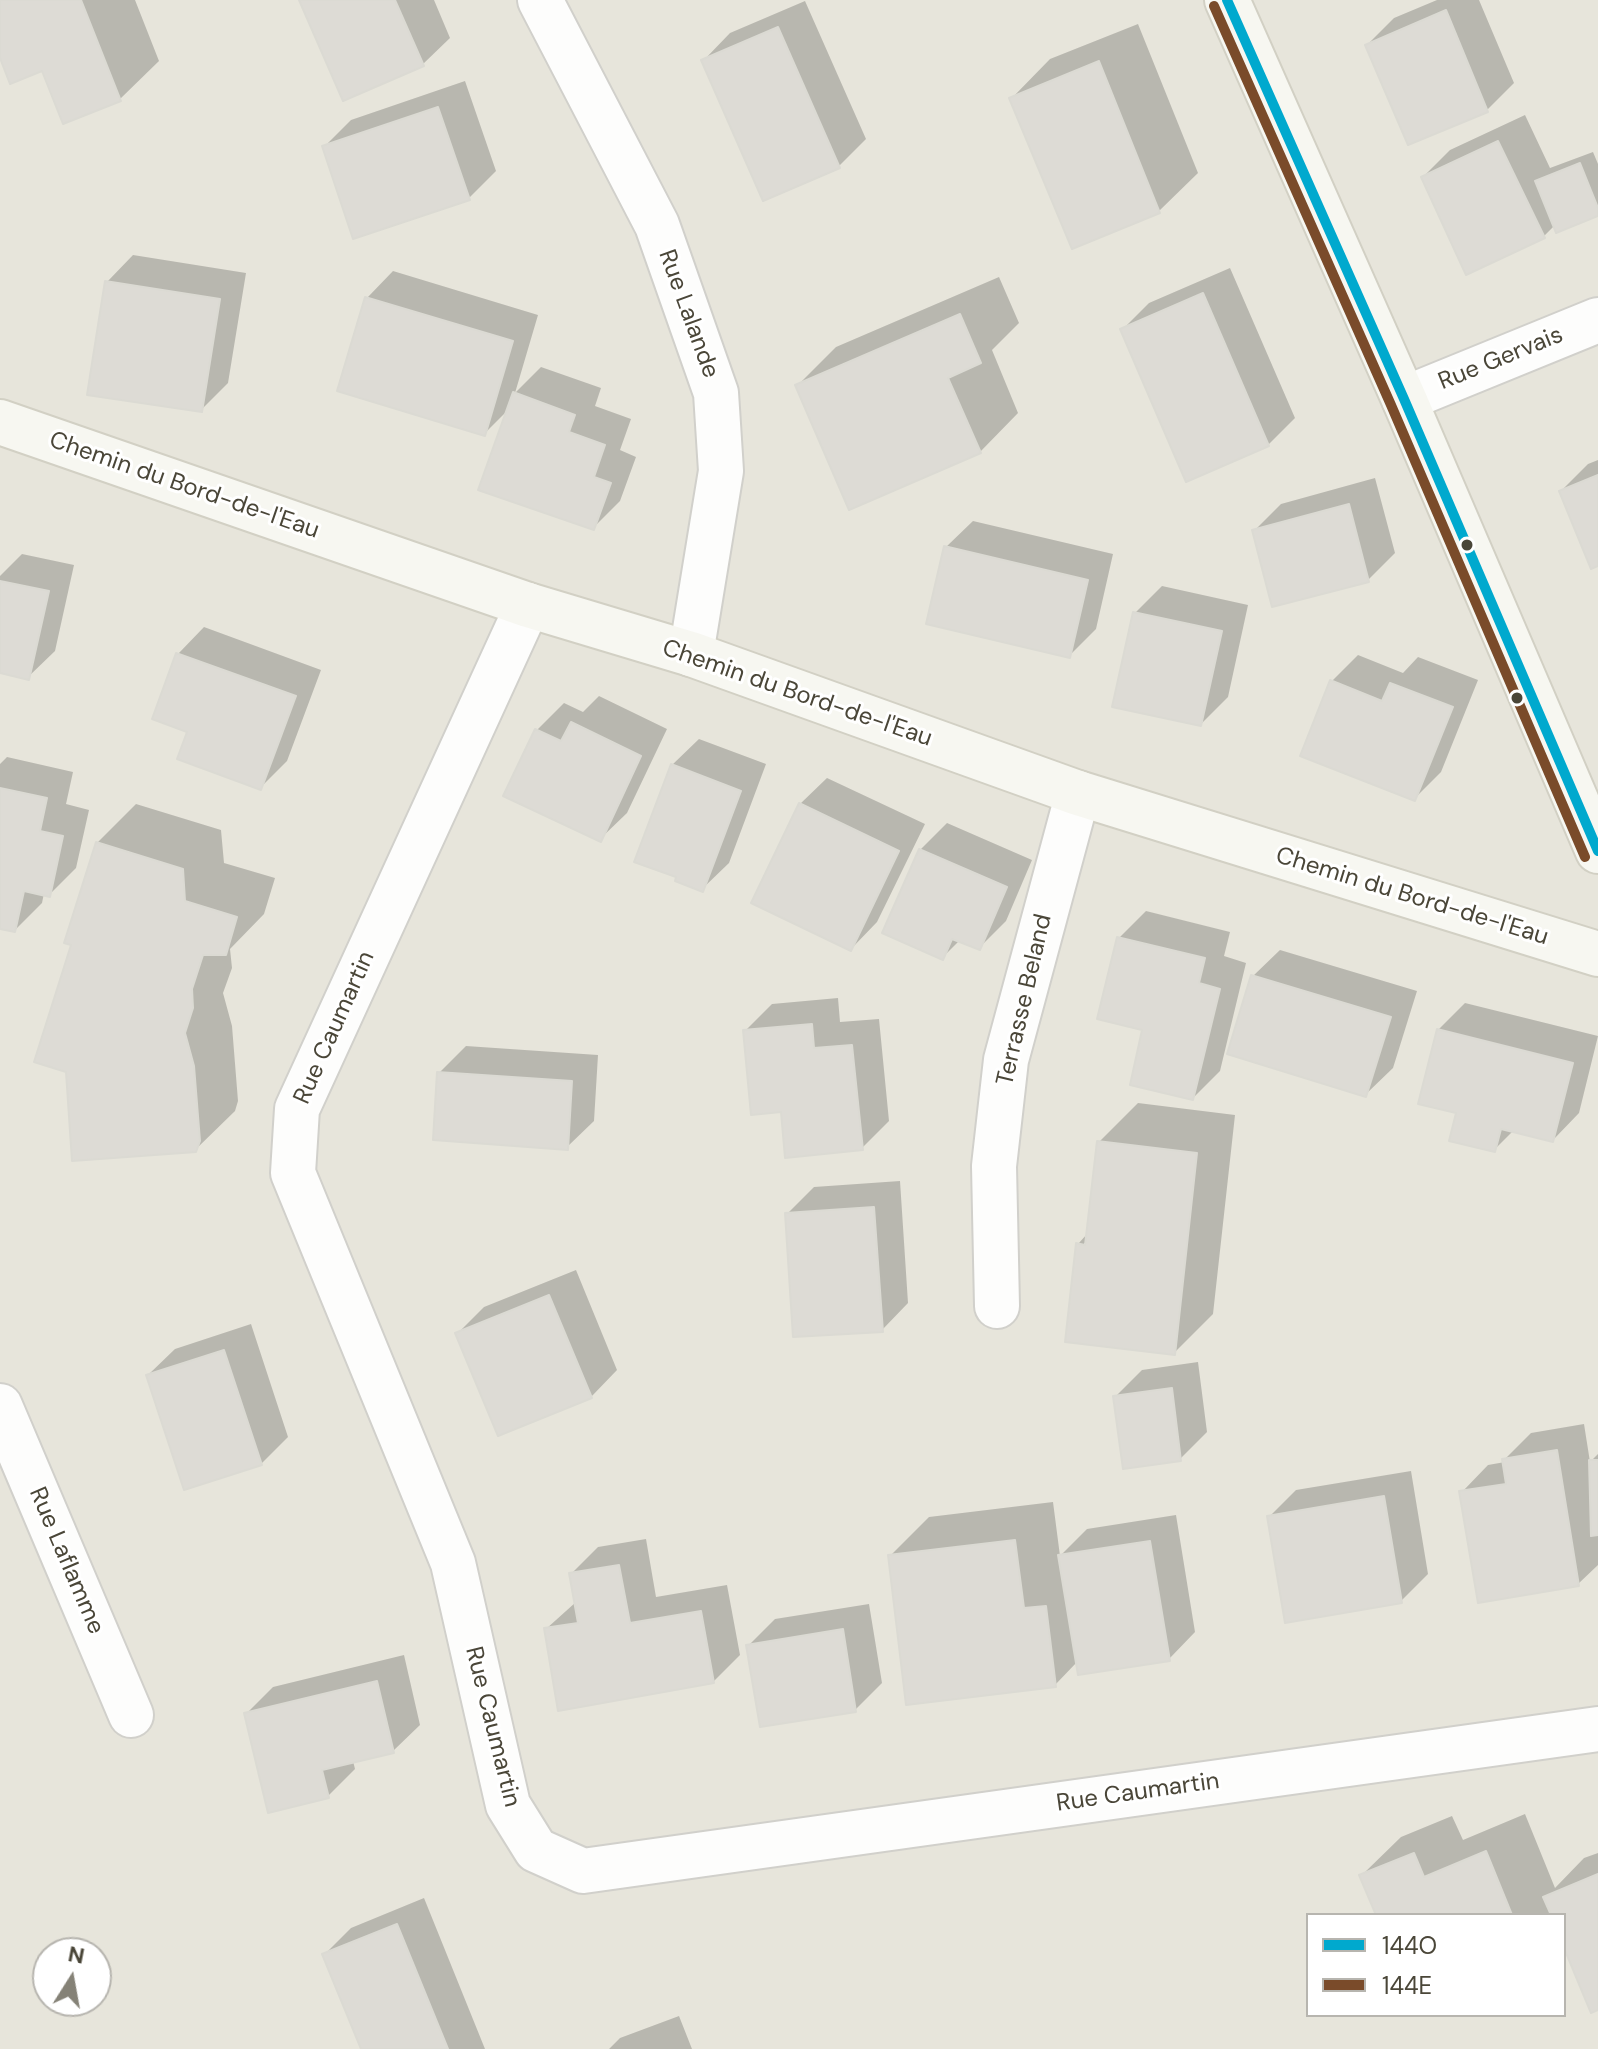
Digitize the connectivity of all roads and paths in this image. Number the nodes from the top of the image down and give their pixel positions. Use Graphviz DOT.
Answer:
graph roads {
  1 [pos="540,0"];
  2 [pos="1227,0"];
  3 [pos="1598,320"];
  4 [pos="1404,399"];
  5 [pos="0,422"];
  6 [pos="528,605"];
  7 [pos="691,654"];
  8 [pos="1078,793"];
  9 [pos="1598,851"];
  10 [pos="1598,954"];
  11 [pos="997,1306"];
  12 [pos="0,1406"];
  13 [pos="131,1715"];
  14 [pos="1598,1729"];
  1 -- 7 [label="street, Rue Lalande"];
  2 -- 4 [label="street"];
  3 -- 4 [label="street, Rue Gervais"];
  4 -- 9 [label="street"];
  5 -- 6 [label="street, Chemin du Bord-de-l'Eau"];
  6 -- 7 [label="street, Chemin du Bord-de-l'Eau"];
  6 -- 14 [label="street, Rue Caumartin"];
  7 -- 8 [label="street, Chemin du Bord-de-l'Eau"];
  8 -- 10 [label="street, Chemin du Bord-de-l'Eau"];
  8 -- 11 [label="street, Terrasse Beland"];
  12 -- 13 [label="street, Rue Laflamme"];
}
